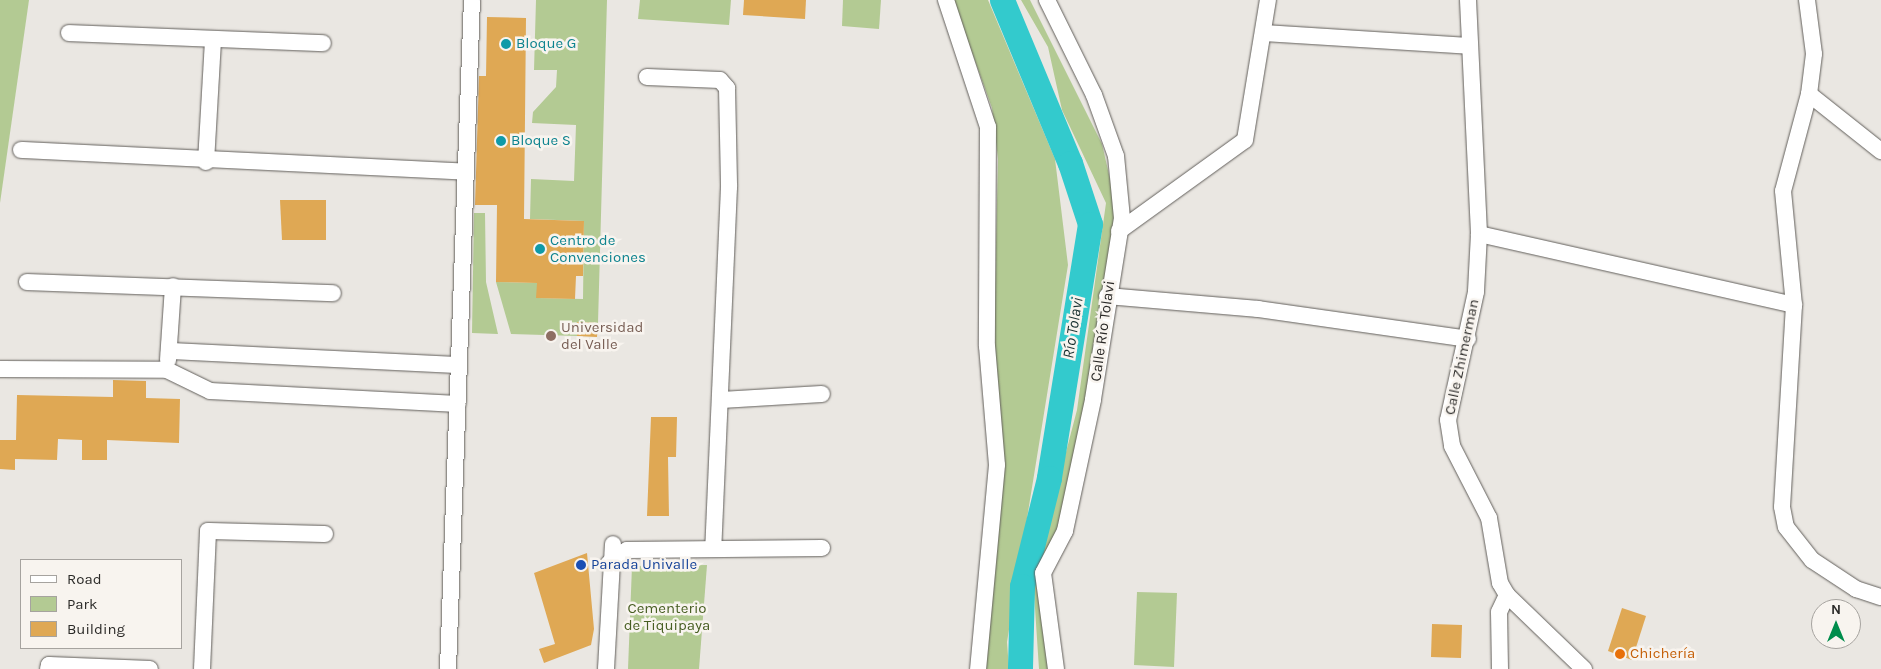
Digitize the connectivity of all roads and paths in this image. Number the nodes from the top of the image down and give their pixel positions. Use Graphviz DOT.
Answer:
graph roads {
  1 [pos="472,0"];
  2 [pos="946,0"];
  3 [pos="1047,0"];
  4 [pos="1268,0"];
  5 [pos="1468,0"];
  6 [pos="1807,0"];
  7 [pos="68,33"];
  8 [pos="1264,33"];
  9 [pos="213,38"];
  10 [pos="323,43"];
  11 [pos="1469,46"];
  12 [pos="647,77"];
  13 [pos="1809,94"];
  14 [pos="21,150"];
  15 [pos="1881,151"];
  16 [pos="206,162"];
  17 [pos="464,172"];
  18 [pos="1119,231"];
  19 [pos="1479,234"];
  20 [pos="27,282"];
  21 [pos="173,286"];
  22 [pos="333,293"];
  23 [pos="1107,296"];
  24 [pos="1794,305"];
  25 [pos="1468,339"];
  26 [pos="168,351"];
  27 [pos="459,366"];
  28 [pos="0,370"];
  29 [pos="167,370"];
  30 [pos="822,394"];
  31 [pos="721,400"];
  32 [pos="458,404"];
  33 [pos="325,534"];
  34 [pos="606,544"];
  35 [pos="713,547"];
  36 [pos="822,548"];
  37 [pos="609,563"];
  38 [pos="1507,596"];
  39 [pos="1881,597"];
  40 [pos="48,669"];
  41 [pos="150,669"];
  42 [pos="202,669"];
  43 [pos="448,669"];
  44 [pos="606,669"];
  45 [pos="978,669"];
  46 [pos="1056,669"];
  47 [pos="1500,669"];
  48 [pos="1584,669"];
  1 -- 17 [label="street"];
  2 -- 45 [label="street"];
  3 -- 18 [label="street, Calle Río Tolavi"];
  4 -- 8 [label="street"];
  5 -- 11 [label="street, Calle Zhimerman"];
  6 -- 13 [label="street"];
  7 -- 9 [label="street"];
  8 -- 11 [label="street"];
  8 -- 18 [label="street"];
  9 -- 10 [label="street"];
  9 -- 16 [label="street"];
  11 -- 19 [label="street, Calle Zhimerman"];
  12 -- 31 [label="street"];
  13 -- 15 [label="street"];
  13 -- 24 [label="street"];
  14 -- 16 [label="street"];
  16 -- 17 [label="street"];
  17 -- 27 [label="street"];
  18 -- 23 [label="street, Calle Río Tolavi"];
  19 -- 24 [label="street"];
  19 -- 25 [label="street, Calle Zhimerman"];
  20 -- 21 [label="street"];
  21 -- 22 [label="street"];
  21 -- 26 [label="street"];
  23 -- 25 [label="street"];
  23 -- 46 [label="street, Calle Río Tolavi"];
  24 -- 39 [label="street"];
  25 -- 38 [label="street, Calle Zhimerman"];
  26 -- 27 [label="street"];
  26 -- 29 [label="street"];
  27 -- 32 [label="street"];
  28 -- 29 [label="street"];
  29 -- 32 [label="street"];
  30 -- 31 [label="street"];
  31 -- 35 [label="street"];
  32 -- 43 [label="street"];
  33 -- 42 [label="street"];
  34 -- 37 [label="street"];
  35 -- 36 [label="street"];
  35 -- 37 [label="street"];
  37 -- 44 [label="street"];
  38 -- 47 [label="street"];
  38 -- 48 [label="street, Calle Zhimerman"];
  40 -- 41 [label="street"];
}
